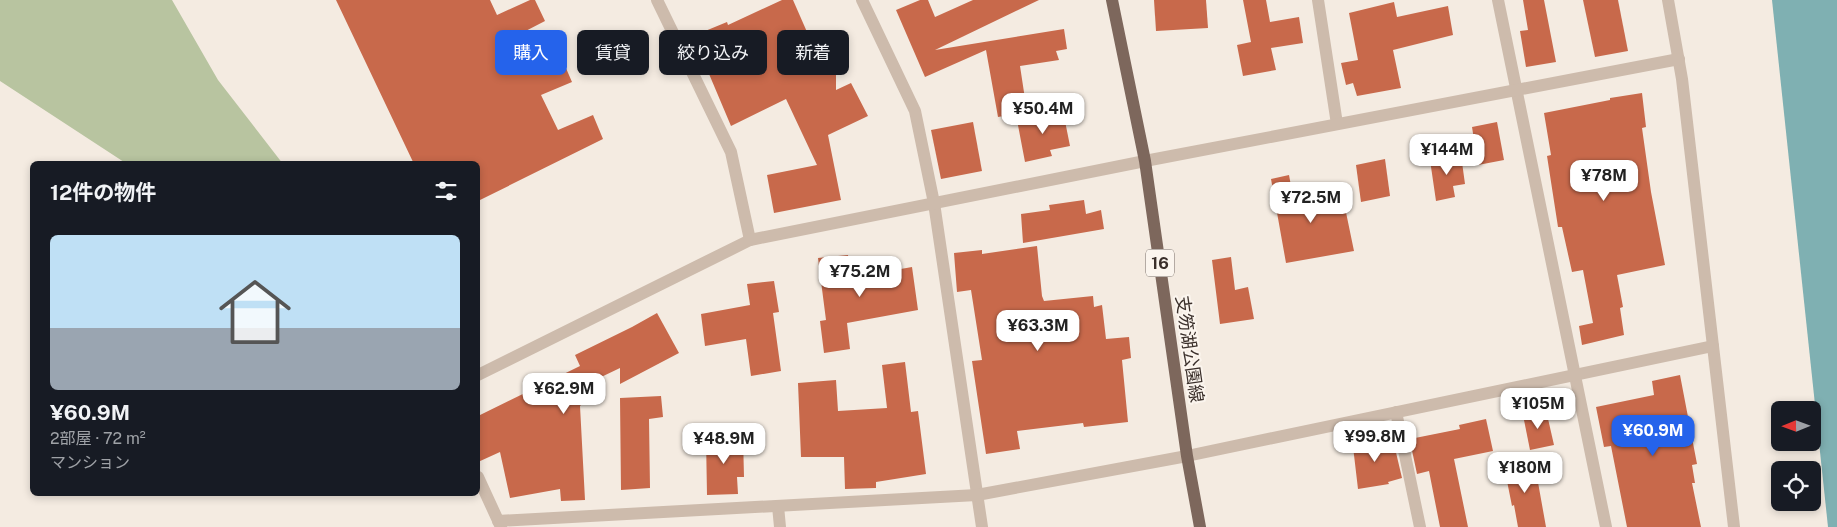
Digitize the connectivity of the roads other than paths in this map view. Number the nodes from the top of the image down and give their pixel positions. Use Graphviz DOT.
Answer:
graph roads {
  1 [pos="658,0"];
  2 [pos="862,0"];
  3 [pos="1112,0"];
  4 [pos="1318,0"];
  5 [pos="1498,0"];
  6 [pos="1668,0"];
  7 [pos="1679,59"];
  8 [pos="1517,90"];
  9 [pos="1337,124"];
  10 [pos="1145,161"];
  11 [pos="934,203"];
  12 [pos="750,240"];
  13 [pos="1713,346"];
  14 [pos="480,374"];
  15 [pos="1575,375"];
  16 [pos="1396,412"];
  17 [pos="1187,456"];
  18 [pos="480,482"];
  19 [pos="977,495"];
  20 [pos="778,506"];
  21 [pos="500,524"];
  22 [pos="780,527"];
  23 [pos="982,527"];
  24 [pos="1200,527"];
  25 [pos="1420,527"];
  26 [pos="1606,527"];
  27 [pos="1734,527"];
  1 -- 12 [label="street"];
  2 -- 11 [label="street"];
  3 -- 10 [label="main road, 支笏湖公園線 / 16"];
  4 -- 9 [label="street"];
  5 -- 8 [label="street"];
  6 -- 7 [label="street"];
  7 -- 8 [label="street"];
  7 -- 13 [label="street"];
  8 -- 9 [label="street"];
  8 -- 15 [label="street"];
  9 -- 10 [label="street"];
  10 -- 11 [label="street"];
  10 -- 17 [label="main road, 支笏湖公園線 / 16"];
  11 -- 12 [label="street"];
  11 -- 19 [label="street"];
  12 -- 14 [label="street"];
  13 -- 15 [label="street"];
  13 -- 27 [label="street"];
  15 -- 16 [label="street"];
  15 -- 26 [label="street"];
  16 -- 17 [label="street"];
  16 -- 25 [label="street"];
  17 -- 19 [label="street"];
  17 -- 24 [label="main road, 支笏湖公園線 / 16"];
  18 -- 21 [label="street"];
  19 -- 20 [label="street"];
  19 -- 23 [label="street"];
  20 -- 21 [label="street"];
  20 -- 22 [label="street"];
}
